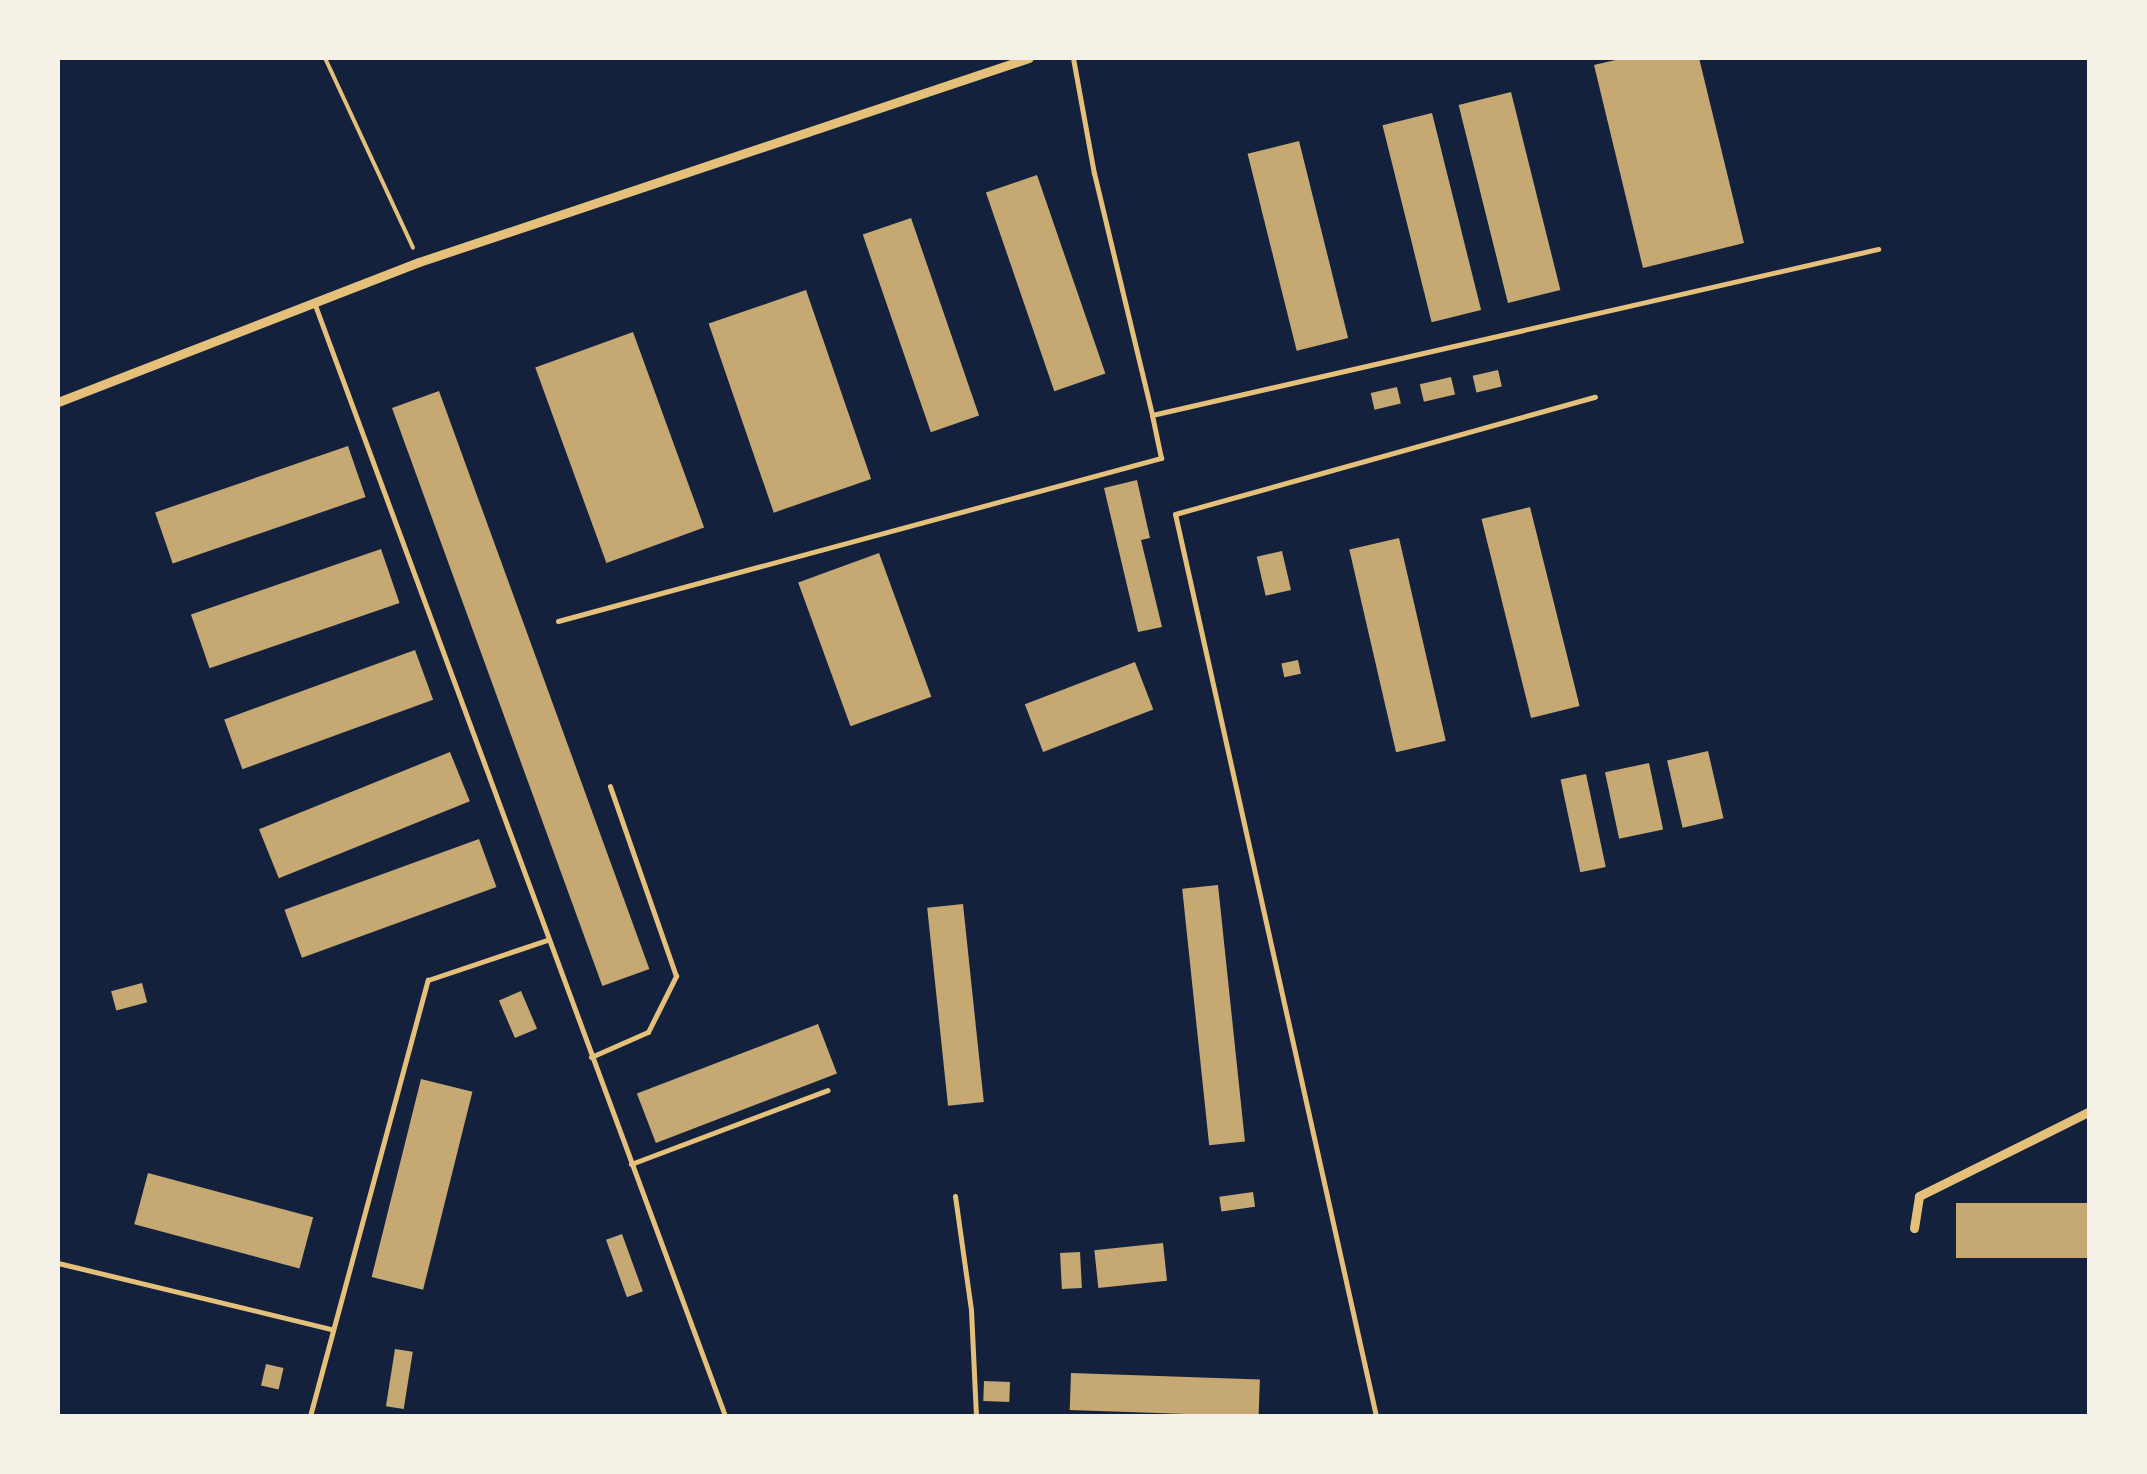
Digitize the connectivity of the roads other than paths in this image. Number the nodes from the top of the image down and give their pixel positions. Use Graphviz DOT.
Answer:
graph roads {
  1 [pos="1029,58"];
  2 [pos="1073,58"];
  3 [pos="1878,249"];
  4 [pos="315,305"];
  5 [pos="1595,396"];
  6 [pos="58,402"];
  7 [pos="1152,415"];
  8 [pos="558,621"];
  9 [pos="610,786"];
  10 [pos="547,940"];
  11 [pos="591,1057"];
  12 [pos="828,1090"];
  13 [pos="2090,1111"];
  14 [pos="630,1164"];
  15 [pos="956,1196"];
  16 [pos="1914,1228"];
  17 [pos="58,1263"];
  18 [pos="330,1328"];
  19 [pos="310,1416"];
  20 [pos="724,1416"];
  21 [pos="976,1416"];
  22 [pos="1376,1416"];
  1 -- 4 [label="street"];
  2 -- 7 [label="lane"];
  3 -- 7 [label="lane"];
  4 -- 6 [label="street"];
  4 -- 10 [label="lane"];
  5 -- 22 [label="lane"];
  7 -- 8 [label="lane"];
  9 -- 11 [label="lane"];
  10 -- 11 [label="lane"];
  10 -- 18 [label="lane"];
  11 -- 14 [label="lane"];
  12 -- 14 [label="lane"];
  13 -- 16 [label="street"];
  14 -- 20 [label="lane"];
  15 -- 21 [label="lane"];
  17 -- 18 [label="lane"];
  18 -- 19 [label="lane"];
}
